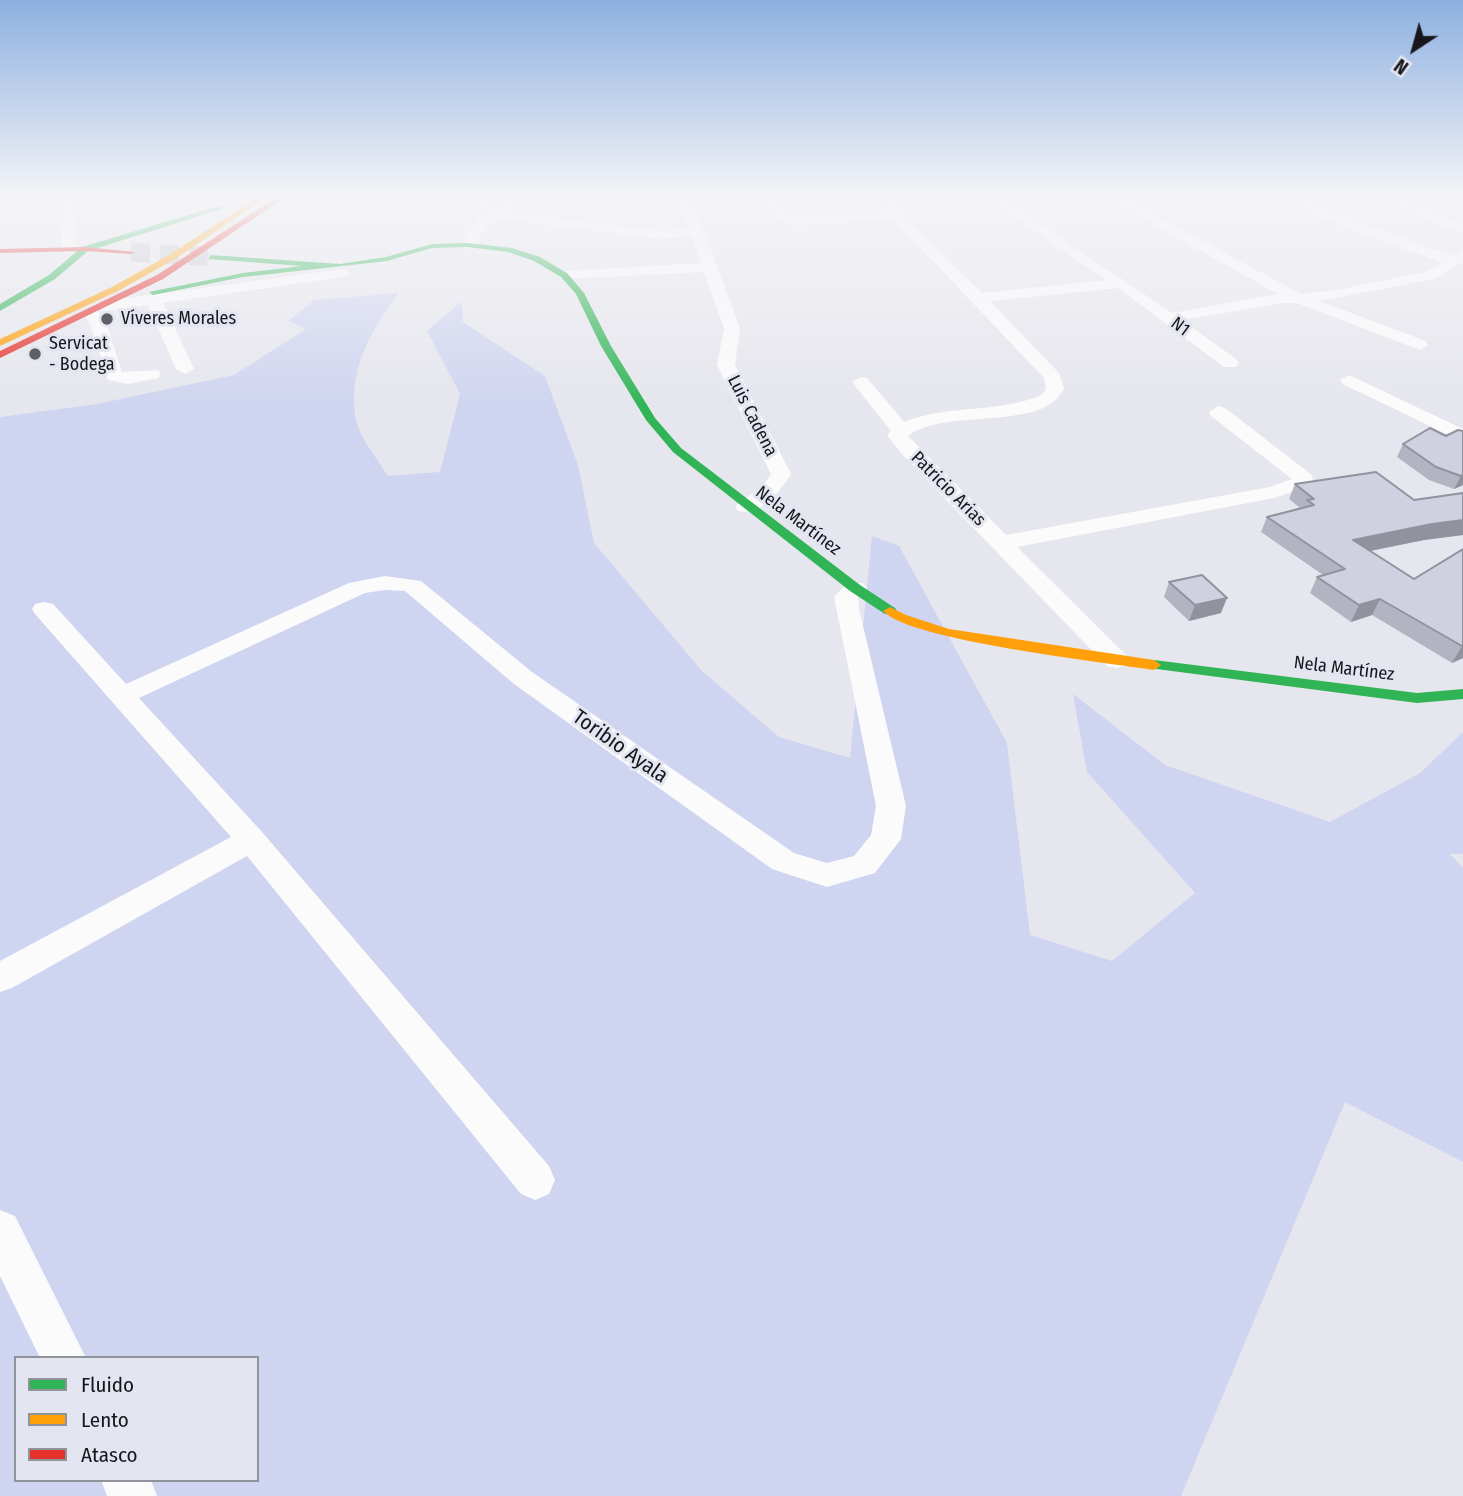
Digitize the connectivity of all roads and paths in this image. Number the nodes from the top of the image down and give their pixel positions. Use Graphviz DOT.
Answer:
graph roads {
  1 [pos="64,267"];
  2 [pos="127,267"];
  3 [pos="153,267"];
  4 [pos="182,267"];
  5 [pos="251,267"];
  6 [pos="315,267"];
  7 [pos="550,267"];
  8 [pos="712,267"];
  9 [pos="947,267"];
  10 [pos="1097,267"];
  11 [pos="1240,267"];
  12 [pos="1444,267"];
  13 [pos="343,273"];
  14 [pos="564,275"];
  15 [pos="216,280"];
  16 [pos="1121,283"];
  17 [pos="123,298"];
  18 [pos="978,298"];
  19 [pos="1299,299"];
  20 [pos="154,301"];
  21 [pos="0,308"];
  22 [pos="98,310"];
  23 [pos="1168,318"];
  24 [pos="0,329"];
  25 [pos="0,344"];
  26 [pos="1420,345"];
  27 [pos="0,355"];
  28 [pos="1230,363"];
  29 [pos="185,369"];
  30 [pos="152,374"];
  31 [pos="1349,380"];
  32 [pos="861,382"];
  33 [pos="1218,412"];
  34 [pos="900,430"];
  35 [pos="1463,436"];
  36 [pos="746,506"];
  37 [pos="1001,543"];
  38 [pos="855,588"];
  39 [pos="44,609"];
  40 [pos="1116,660"];
  41 [pos="1463,694"];
  42 [pos="122,695"];
  43 [pos="251,840"];
  44 [pos="0,978"];
  45 [pos="535,1180"];
  46 [pos="0,1231"];
  47 [pos="63,1356"];
  1 -- 21 [label="main road"];
  2 -- 24 [label="main road"];
  3 -- 25 [label="main road"];
  4 -- 17 [label="main road"];
  5 -- 15 [label="main road"];
  6 -- 15 [label="main road"];
  7 -- 14 [label="main road, Nela Martínez"];
  8 -- 14 [label="street"];
  8 -- 36 [label="street, Luis Cadena"];
  9 -- 18 [label="street, Patricio Arias"];
  10 -- 16 [label="street, N1"];
  11 -- 19 [label="street"];
  12 -- 19 [label="street"];
  13 -- 20 [label="street"];
  14 -- 36 [label="main road, Nela Martínez"];
  15 -- 17 [label="main road"];
  16 -- 18 [label="street"];
  16 -- 23 [label="street, N1"];
  17 -- 22 [label="main road"];
  18 -- 34 [label="street, Patricio Arias"];
  19 -- 23 [label="street"];
  19 -- 26 [label="street"];
  20 -- 22 [label="street"];
  20 -- 29 [label="street"];
  22 -- 27 [label="main road"];
  22 -- 30 [label="street"];
  23 -- 28 [label="street, N1"];
  31 -- 35 [label="street"];
  32 -- 34 [label="street"];
  33 -- 37 [label="street"];
  34 -- 37 [label="street, Patricio Arias"];
  36 -- 38 [label="main road, Nela Martínez"];
  37 -- 40 [label="street, Patricio Arias"];
  38 -- 40 [label="main road, Nela Martínez"];
  38 -- 42 [label="street, Toribio Ayala"];
  39 -- 42 [label="street"];
  40 -- 41 [label="main road, Nela Martínez"];
  42 -- 43 [label="street"];
  43 -- 44 [label="street"];
  43 -- 45 [label="street"];
  46 -- 47 [label="street"];
}
